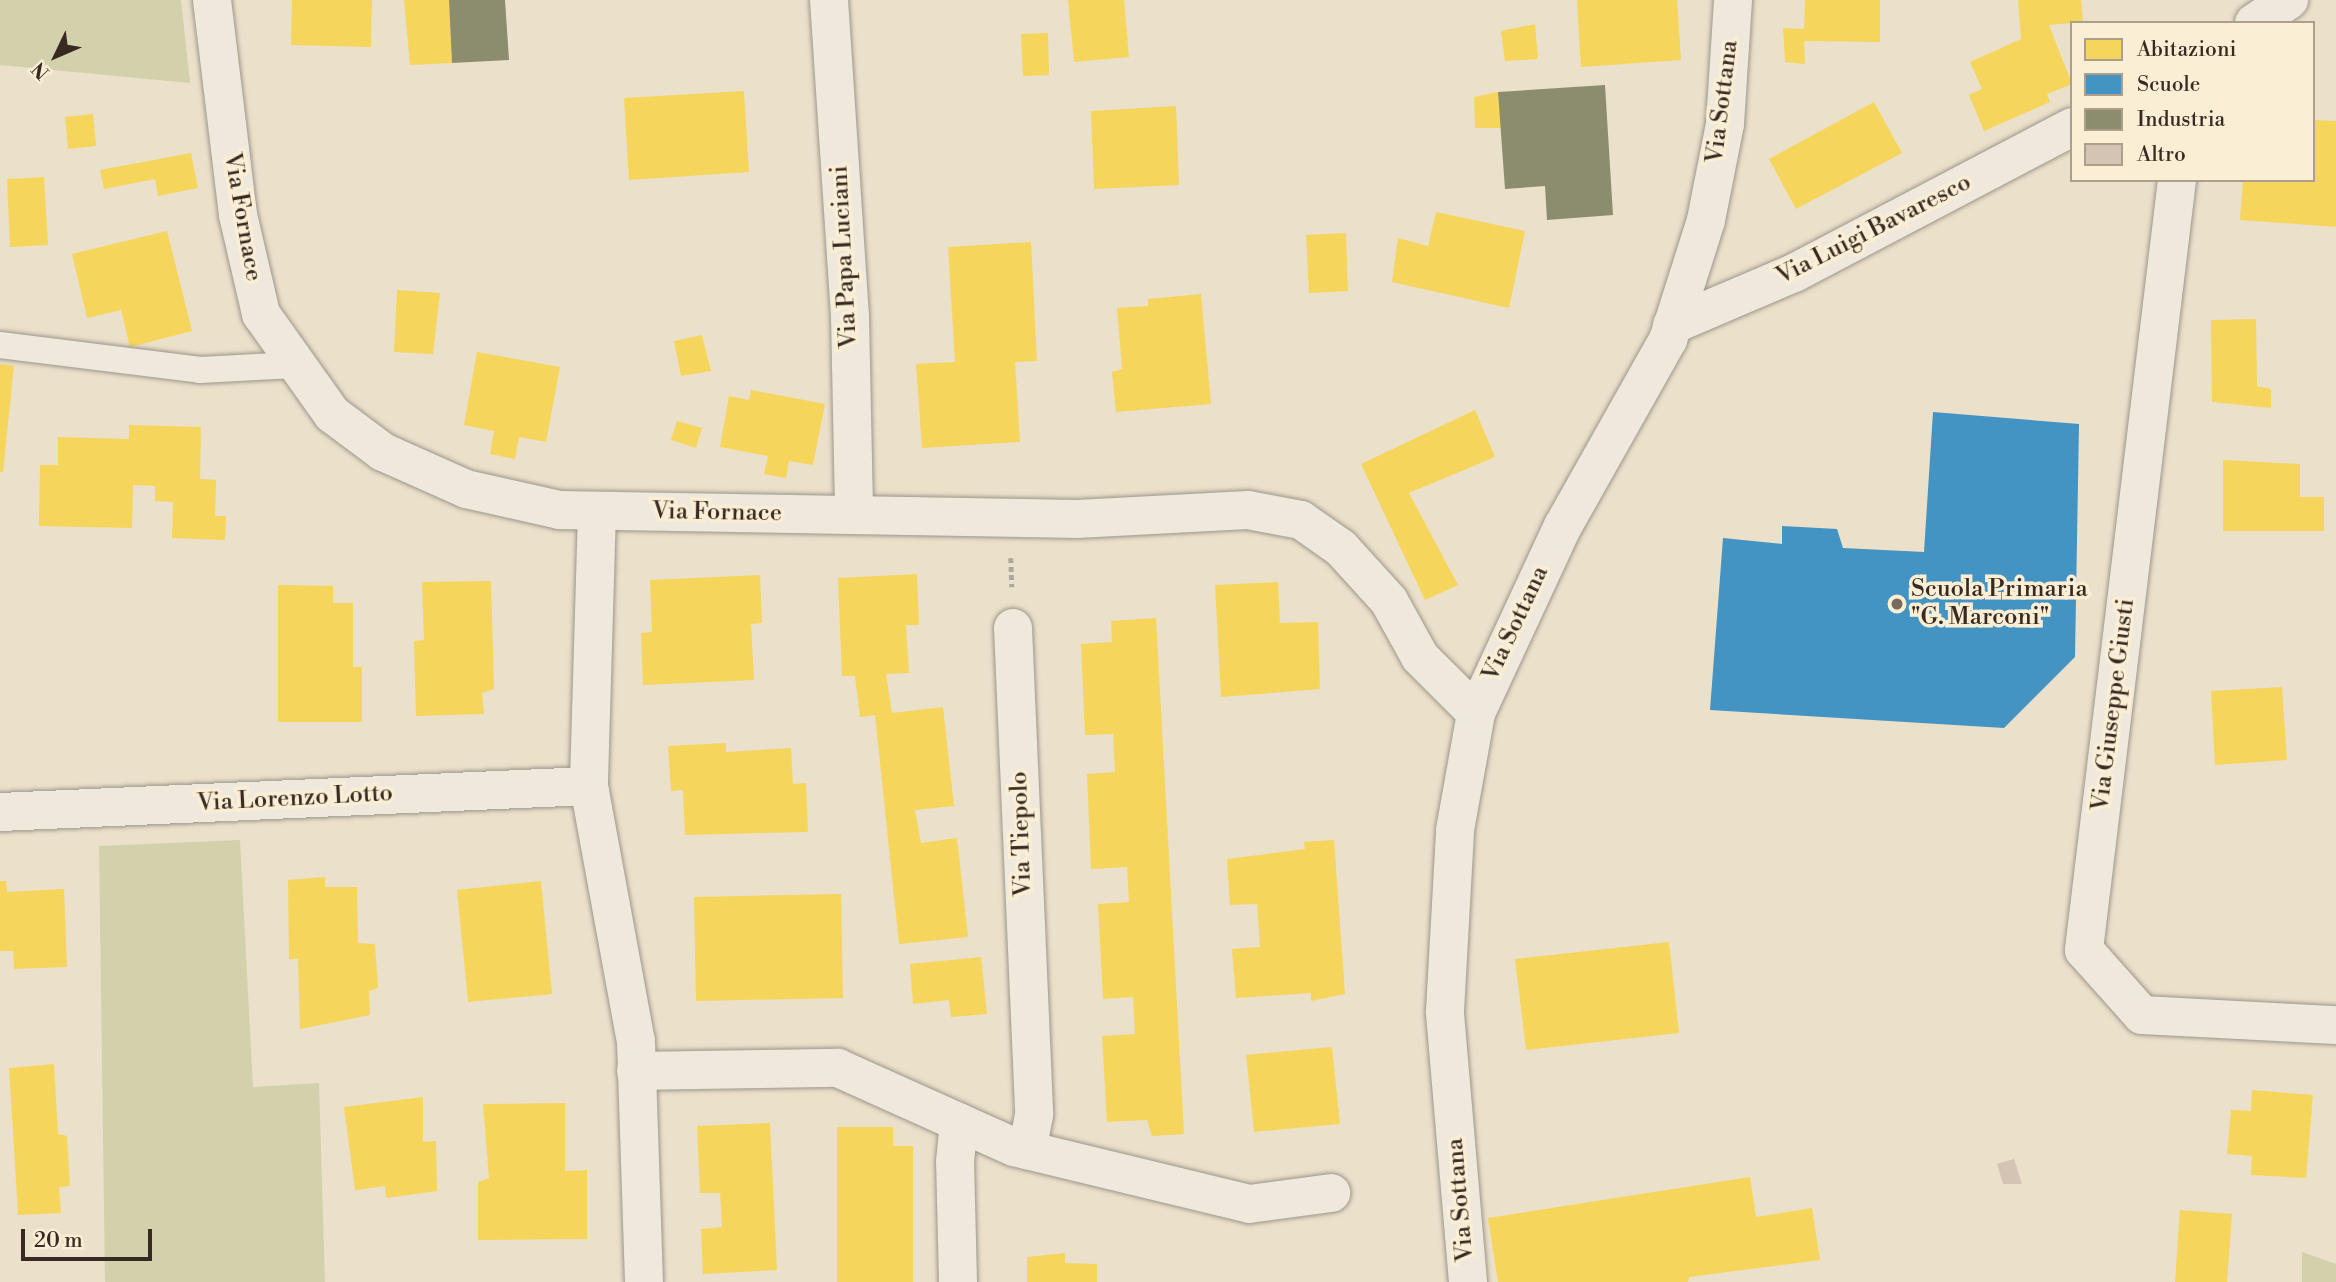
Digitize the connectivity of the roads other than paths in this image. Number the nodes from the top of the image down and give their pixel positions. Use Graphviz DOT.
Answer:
graph roads {
  1 [pos="212,0"];
  2 [pos="828,0"];
  3 [pos="1733,0"];
  4 [pos="2289,0"];
  5 [pos="2257,21"];
  6 [pos="2070,128"];
  7 [pos="2177,182"];
  8 [pos="1672,325"];
  9 [pos="0,345"];
  10 [pos="294,366"];
  11 [pos="597,511"];
  12 [pos="854,514"];
  13 [pos="1013,628"];
  14 [pos="1476,713"];
  15 [pos="589,786"];
  16 [pos="0,811"];
  17 [pos="2336,1025"];
  18 [pos="636,1071"];
  19 [pos="959,1122"];
  20 [pos="1027,1150"];
  21 [pos="1331,1193"];
  22 [pos="644,1282"];
  23 [pos="958,1282"];
  24 [pos="1468,1282"];
  1 -- 10 [label="street, Via Fornace"];
  2 -- 12 [label="street, Via Papa Luciani"];
  3 -- 8 [label="street, Via Sottana"];
  4 -- 5 [label="street"];
  6 -- 8 [label="street, Via Luigi Bavaresco"];
  7 -- 17 [label="street, Via Giuseppe Giusti"];
  8 -- 14 [label="street, Via Sottana"];
  9 -- 10 [label="lane"];
  10 -- 11 [label="street, Via Fornace"];
  11 -- 12 [label="street, Via Fornace"];
  11 -- 15 [label="street"];
  12 -- 14 [label="street, Via Fornace"];
  13 -- 20 [label="street, Via Tiepolo"];
  14 -- 24 [label="street, Via Sottana"];
  15 -- 16 [label="street, Via Lorenzo Lotto"];
  15 -- 18 [label="street"];
  18 -- 19 [label="street"];
  18 -- 22 [label="street"];
  19 -- 20 [label="street"];
  19 -- 23 [label="street"];
  20 -- 21 [label="street"];
}
